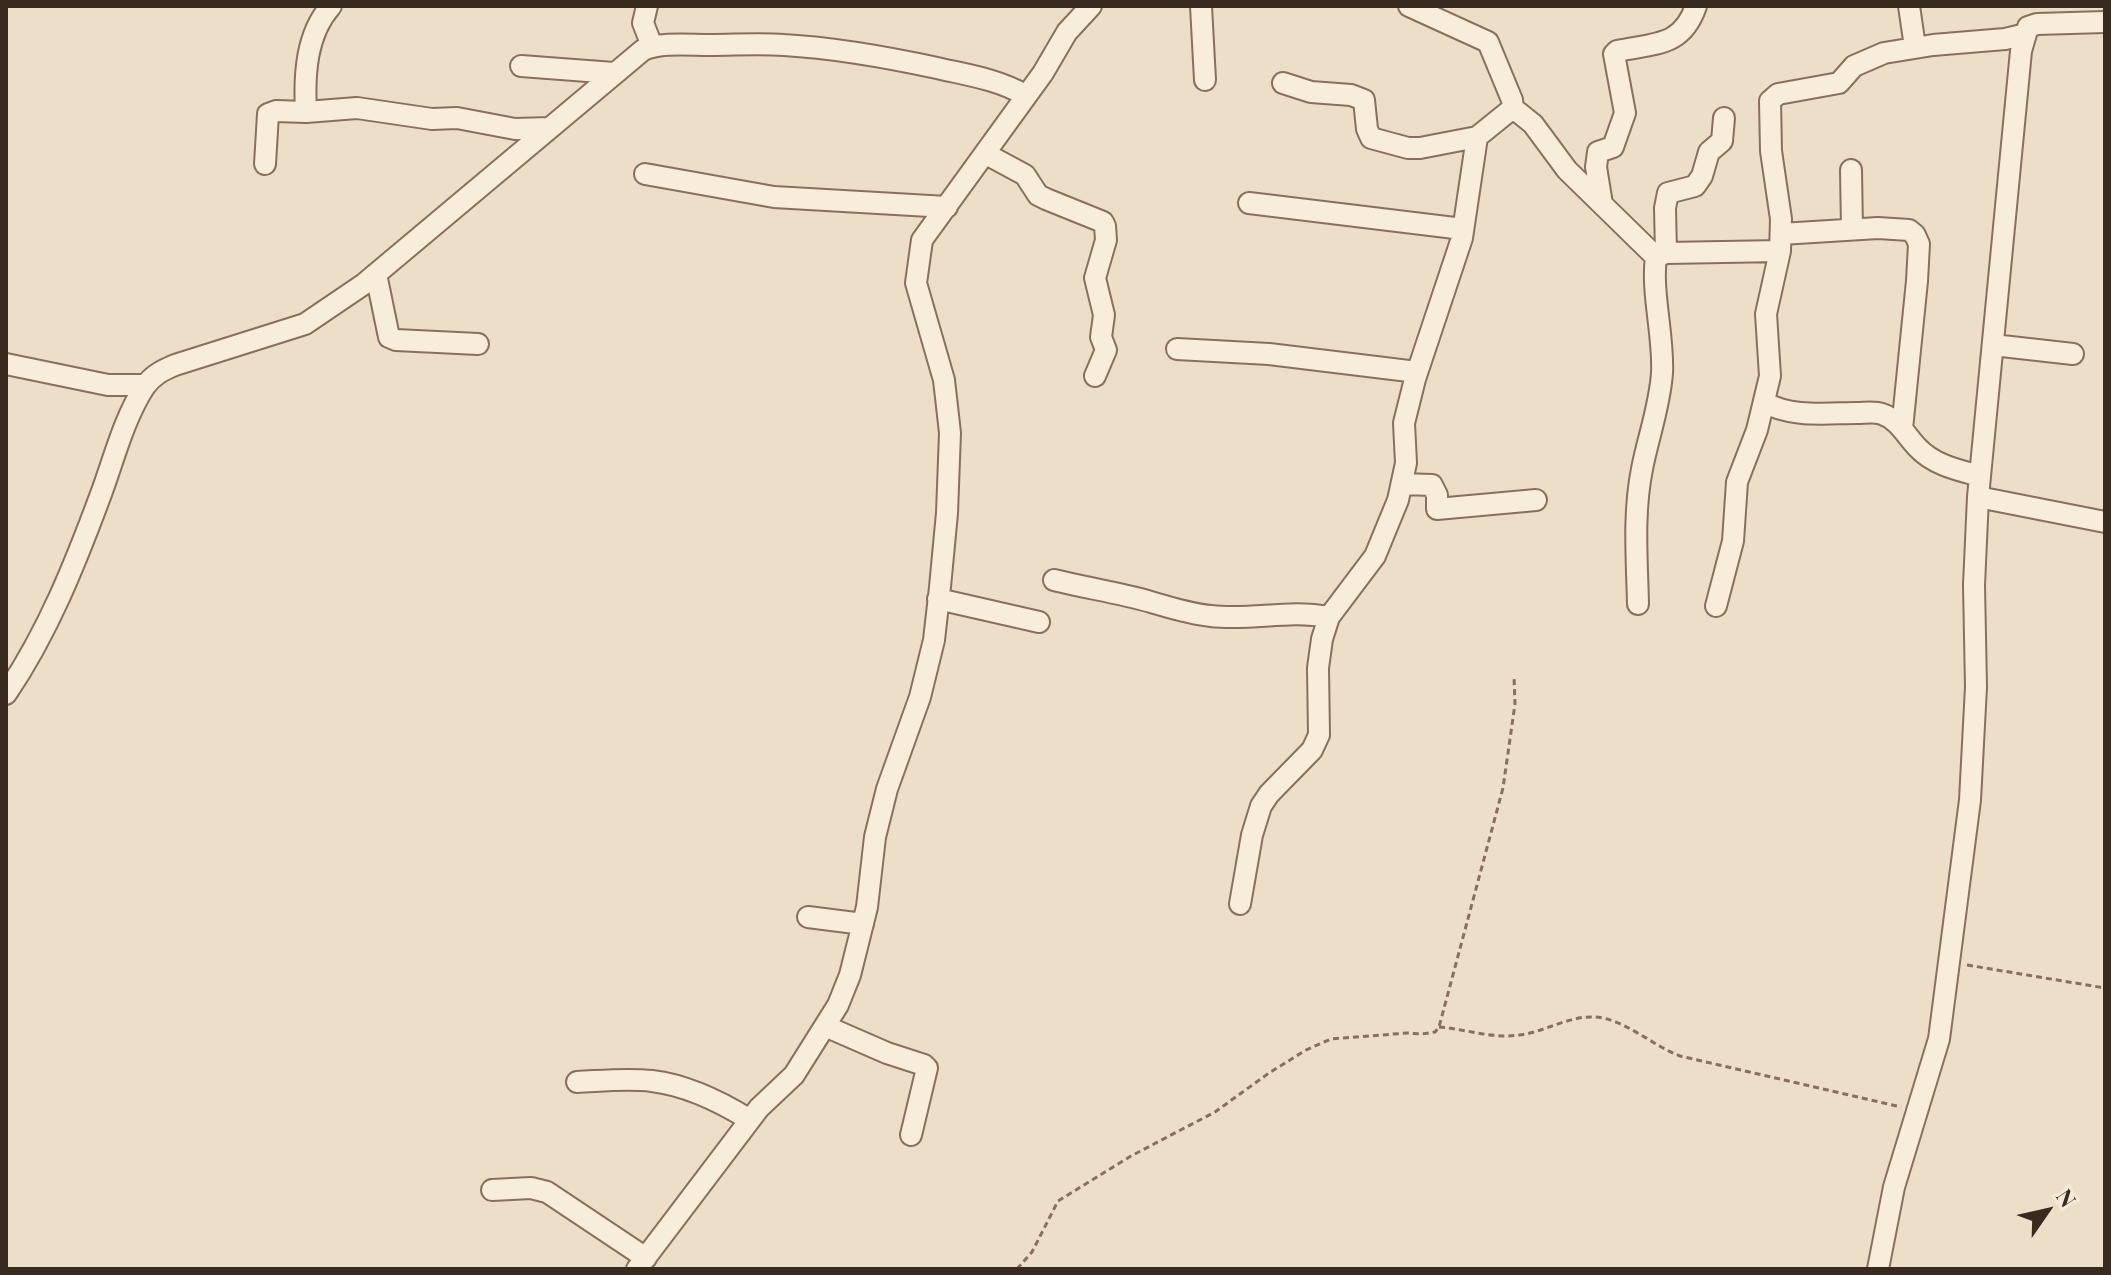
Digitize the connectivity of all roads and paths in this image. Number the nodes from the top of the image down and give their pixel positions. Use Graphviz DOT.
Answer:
graph roads {
  1 [pos="331,6"];
  2 [pos="647,6"];
  3 [pos="1091,6"];
  4 [pos="1201,6"];
  5 [pos="1409,6"];
  6 [pos="1696,6"];
  7 [pos="1909,6"];
  8 [pos="2105,22"];
  9 [pos="2026,34"];
  10 [pos="652,46"];
  11 [pos="1915,47"];
  12 [pos="521,66"];
  13 [pos="614,73"];
  14 [pos="1205,80"];
  15 [pos="1283,83"];
  16 [pos="1025,95"];
  17 [pos="1513,108"];
  18 [pos="306,112"];
  19 [pos="1724,118"];
  20 [pos="550,128"];
  21 [pos="1477,137"];
  22 [pos="986,154"];
  23 [pos="265,164"];
  24 [pos="1851,170"];
  25 [pos="645,174"];
  26 [pos="1249,203"];
  27 [pos="1602,204"];
  28 [pos="947,207"];
  29 [pos="1463,229"];
  30 [pos="1852,229"];
  31 [pos="1780,243"];
  32 [pos="1661,255"];
  33 [pos="376,274"];
  34 [pos="478,344"];
  35 [pos="1993,345"];
  36 [pos="1177,349"];
  37 [pos="2073,354"];
  38 [pos="6,364"];
  39 [pos="1417,372"];
  40 [pos="1095,376"];
  41 [pos="146,385"];
  42 [pos="1764,402"];
  43 [pos="1902,429"];
  44 [pos="1980,476"];
  45 [pos="1402,484"];
  46 [pos="1978,497"];
  47 [pos="1536,500"];
  48 [pos="2105,522"];
  49 [pos="1054,580"];
  50 [pos="938,599"];
  51 [pos="1638,604"];
  52 [pos="1716,606"];
  53 [pos="1329,617"];
  54 [pos="1039,622"];
  55 [pos="1514,677"];
  56 [pos="6,694"];
  57 [pos="1240,904"];
  58 [pos="808,917"];
  59 [pos="863,924"];
  60 [pos="1949,963"];
  61 [pos="2105,988"];
  62 [pos="825,1026"];
  63 [pos="1439,1027"];
  64 [pos="577,1082"];
  65 [pos="1917,1110"];
  66 [pos="750,1120"];
  67 [pos="911,1135"];
  68 [pos="492,1190"];
  69 [pos="642,1263"];
  70 [pos="1017,1269"];
  71 [pos="1878,1269"];
  1 -- 18 [label="street"];
  2 -- 10 [label="street"];
  3 -- 16 [label="street"];
  4 -- 14 [label="street"];
  5 -- 17 [label="street"];
  6 -- 27 [label="street"];
  7 -- 11 [label="street"];
  8 -- 9 [label="street"];
  9 -- 11 [label="street"];
  9 -- 35 [label="street"];
  10 -- 13 [label="street"];
  10 -- 16 [label="street"];
  11 -- 31 [label="street"];
  12 -- 13 [label="street"];
  13 -- 20 [label="street"];
  15 -- 21 [label="street"];
  16 -- 22 [label="street"];
  17 -- 21 [label="street"];
  17 -- 27 [label="street"];
  18 -- 20 [label="street"];
  18 -- 23 [label="street"];
  19 -- 32 [label="street"];
  20 -- 33 [label="street"];
  21 -- 29 [label="street"];
  22 -- 28 [label="street"];
  22 -- 40 [label="street"];
  24 -- 30 [label="street"];
  25 -- 28 [label="street"];
  26 -- 29 [label="street"];
  27 -- 32 [label="street"];
  28 -- 50 [label="street"];
  29 -- 39 [label="street"];
  30 -- 31 [label="street"];
  30 -- 43 [label="street"];
  31 -- 32 [label="street"];
  31 -- 42 [label="street"];
  32 -- 51 [label="street"];
  33 -- 34 [label="street"];
  33 -- 41 [label="street"];
  35 -- 37 [label="street"];
  35 -- 44 [label="street"];
  36 -- 39 [label="street"];
  38 -- 41 [label="street"];
  39 -- 45 [label="street"];
  41 -- 56 [label="street"];
  42 -- 43 [label="street"];
  42 -- 52 [label="street"];
  43 -- 44 [label="street"];
  44 -- 46 [label="street"];
  45 -- 47 [label="street"];
  45 -- 53 [label="street"];
  46 -- 48 [label="street"];
  46 -- 60 [label="street"];
  49 -- 53 [label="street"];
  50 -- 54 [label="street"];
  50 -- 59 [label="street"];
  53 -- 57 [label="street"];
  55 -- 63 [label="path"];
  58 -- 59 [label="street"];
  59 -- 62 [label="street"];
  60 -- 61 [label="path"];
  60 -- 65 [label="street"];
  62 -- 66 [label="street"];
  62 -- 67 [label="street"];
  63 -- 65 [label="path"];
  63 -- 70 [label="path"];
  64 -- 66 [label="street"];
  65 -- 71 [label="street"];
  66 -- 69 [label="street"];
  68 -- 69 [label="street"];
}
